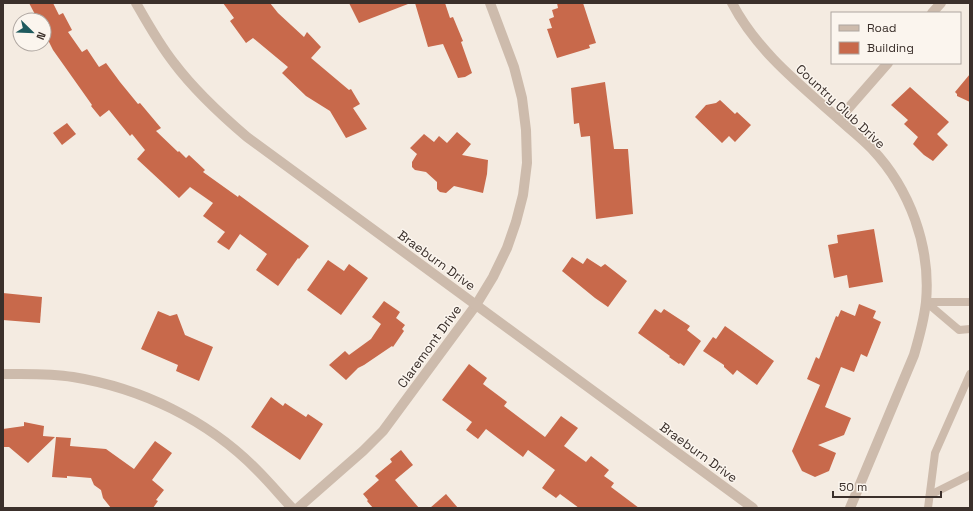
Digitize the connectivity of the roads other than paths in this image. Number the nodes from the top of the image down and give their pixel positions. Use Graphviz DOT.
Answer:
graph roads {
  1 [pos="136,3"];
  2 [pos="490,3"];
  3 [pos="732,3"];
  4 [pos="941,3"];
  5 [pos="933,12"];
  6 [pos="887,64"];
  7 [pos="839,119"];
  8 [pos="926,302"];
  9 [pos="970,302"];
  10 [pos="476,305"];
  11 [pos="970,329"];
  12 [pos="3,374"];
  13 [pos="970,374"];
  14 [pos="970,475"];
  15 [pos="930,495"];
  16 [pos="292,508"];
  17 [pos="298,508"];
  18 [pos="753,508"];
  19 [pos="850,508"];
  20 [pos="928,508"];
  1 -- 10 [label="street, Braeburn Drive"];
  2 -- 10 [label="street, Claremont Drive"];
  3 -- 7 [label="street, Country Club Drive"];
  4 -- 5 [label="street"];
  6 -- 7 [label="street"];
  7 -- 8 [label="street, Country Club Drive"];
  8 -- 9 [label="lane"];
  8 -- 11 [label="lane"];
  8 -- 19 [label="street, Country Club Drive"];
  10 -- 17 [label="street, Claremont Drive"];
  10 -- 18 [label="street, Braeburn Drive"];
  12 -- 16 [label="street"];
  13 -- 15 [label="lane"];
  14 -- 15 [label="lane"];
  15 -- 20 [label="lane"];
}
